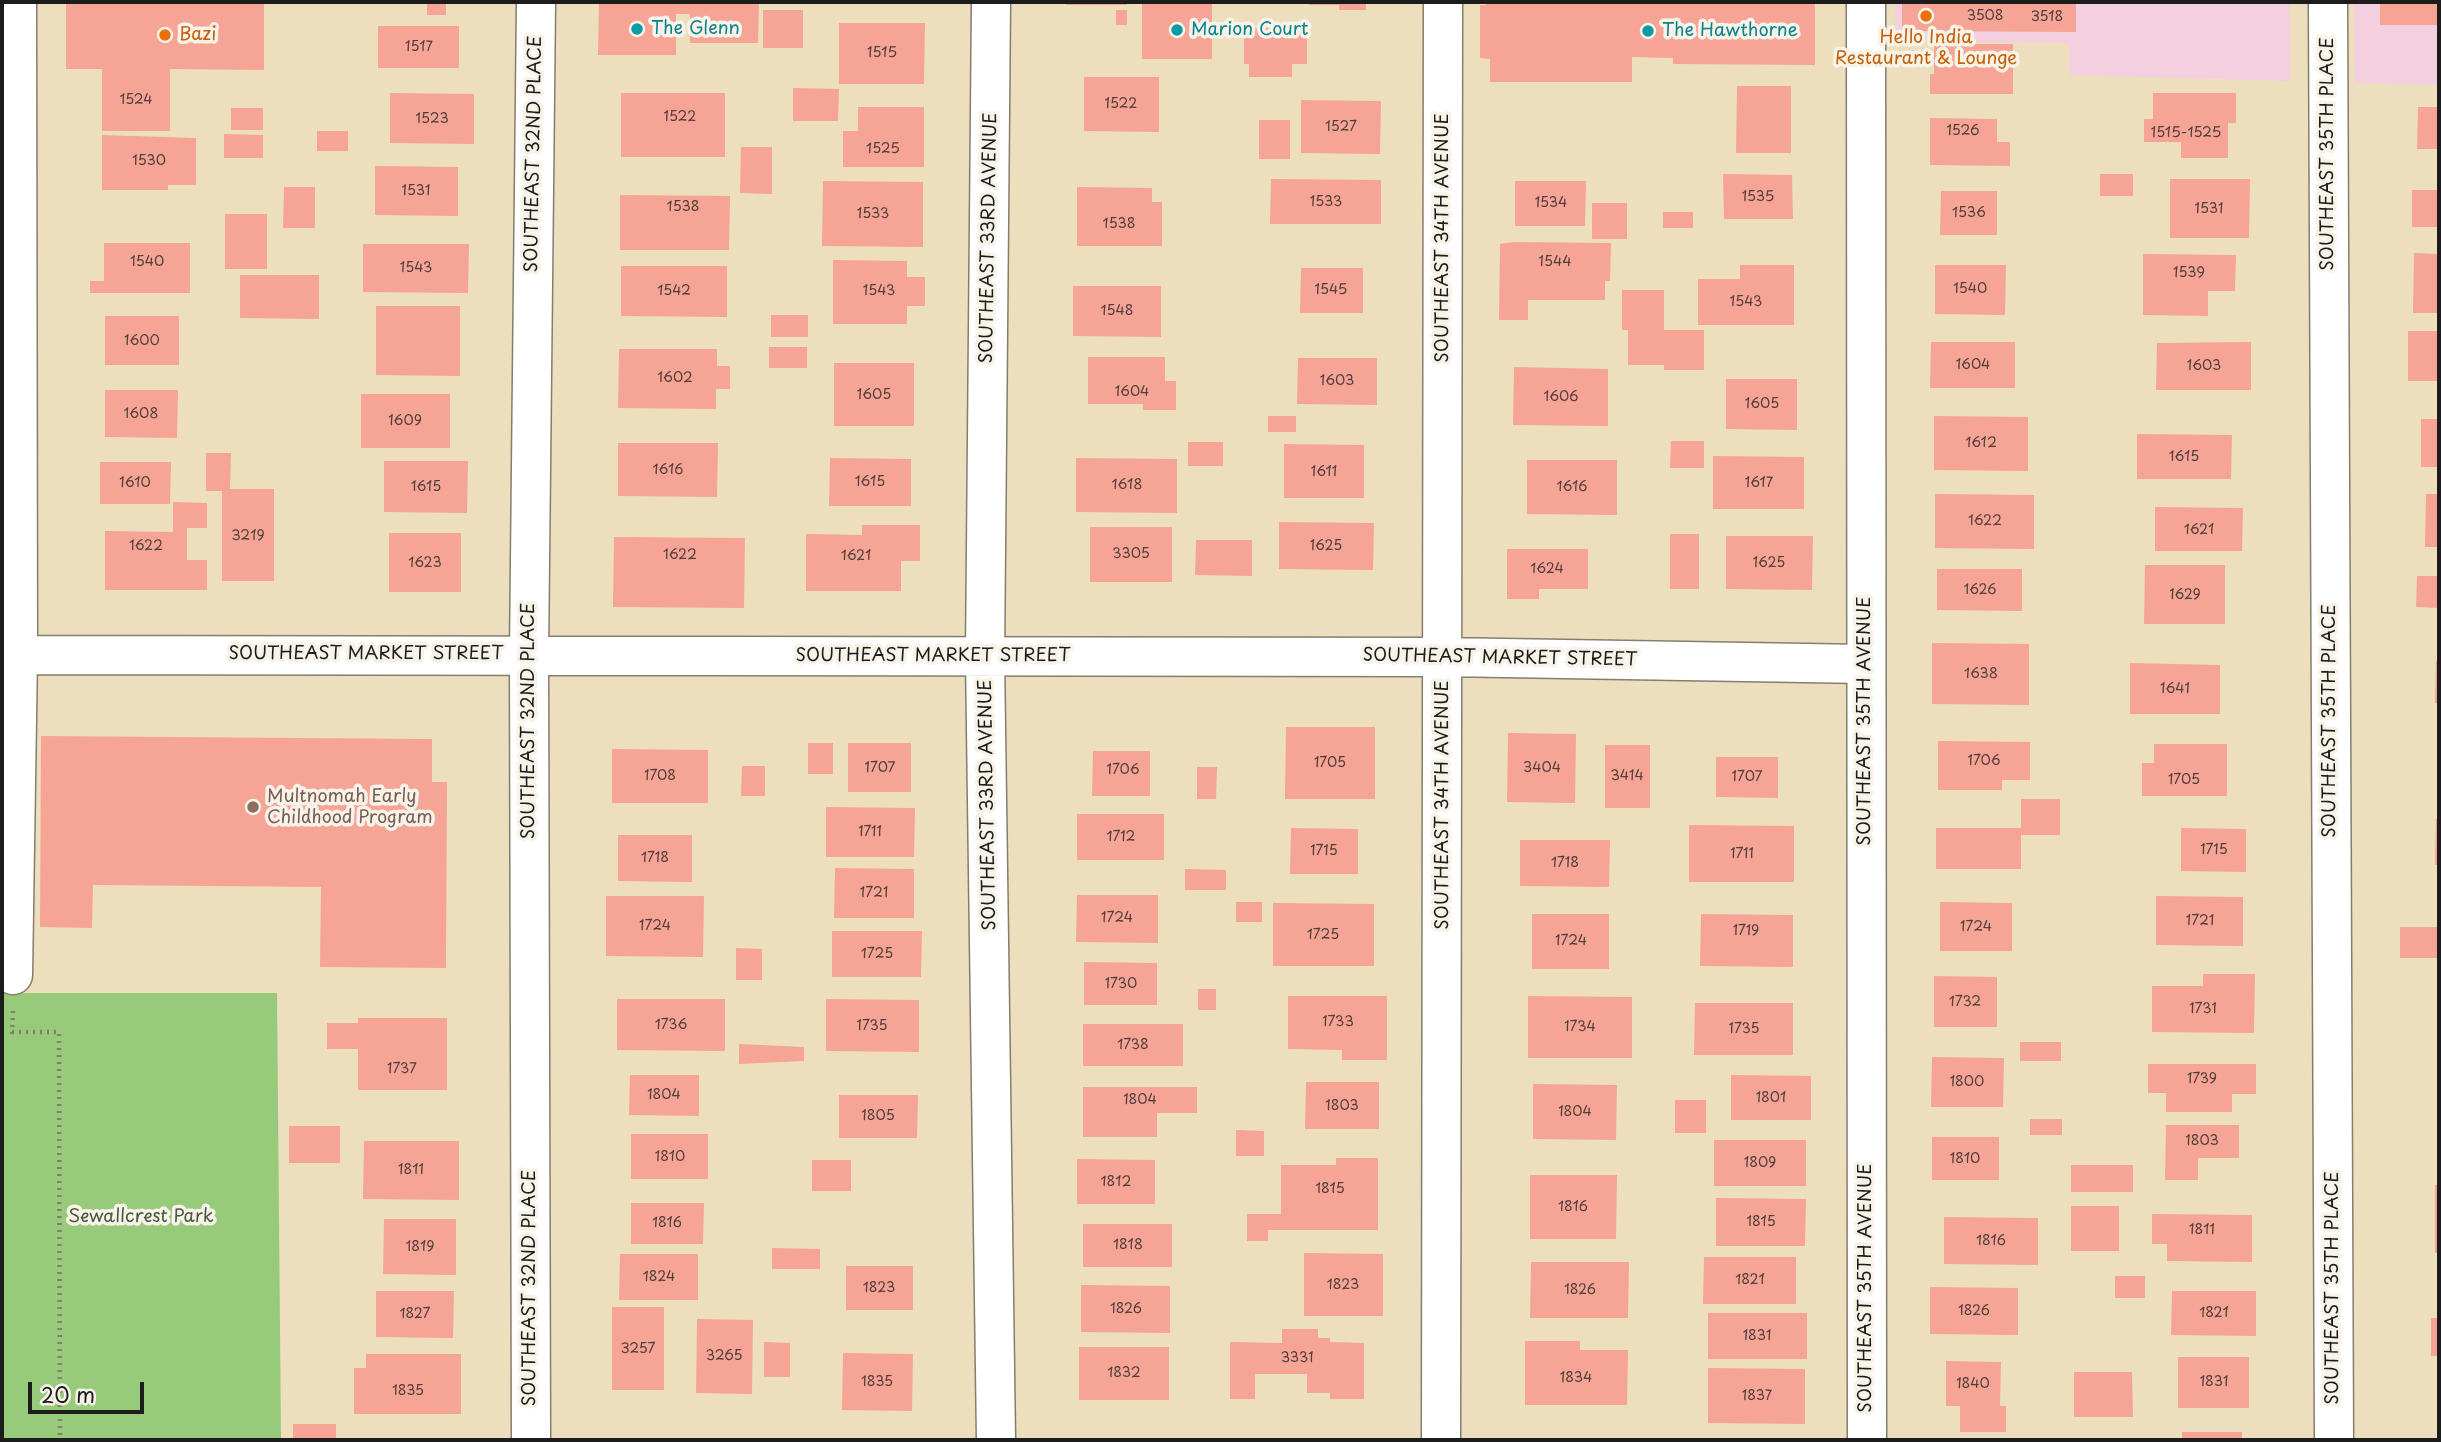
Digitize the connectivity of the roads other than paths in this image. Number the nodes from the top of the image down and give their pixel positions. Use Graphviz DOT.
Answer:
graph roads {
  1 [pos="17,2"];
  2 [pos="536,2"];
  3 [pos="991,2"];
  4 [pos="1443,2"];
  5 [pos="1866,2"];
  6 [pos="2328,2"];
  7 [pos="529,654"];
  8 [pos="10,655"];
  9 [pos="985,657"];
  10 [pos="1444,657"];
  11 [pos="1865,664"];
  12 [pos="13,975"];
  13 [pos="531,1440"];
  14 [pos="996,1440"];
  15 [pos="1441,1440"];
  16 [pos="1867,1440"];
  17 [pos="2334,1440"];
  1 -- 8 [label="street"];
  2 -- 7 [label="street, SOUTHEAST 32ND PLACE"];
  3 -- 9 [label="street, SOUTHEAST 33RD AVENUE"];
  4 -- 10 [label="street, SOUTHEAST 34TH AVENUE"];
  5 -- 11 [label="street, SOUTHEAST 35TH AVENUE"];
  6 -- 17 [label="street, SOUTHEAST 35TH PLACE"];
  7 -- 8 [label="street, SOUTHEAST MARKET STREET"];
  7 -- 9 [label="street, SOUTHEAST MARKET STREET"];
  7 -- 13 [label="street, SOUTHEAST 32ND PLACE"];
  8 -- 12 [label="street"];
  9 -- 10 [label="street, SOUTHEAST MARKET STREET"];
  9 -- 14 [label="street, SOUTHEAST 33RD AVENUE"];
  10 -- 11 [label="street, SOUTHEAST MARKET STREET"];
  10 -- 15 [label="street, SOUTHEAST 34TH AVENUE"];
  11 -- 16 [label="street, SOUTHEAST 35TH AVENUE"];
}
